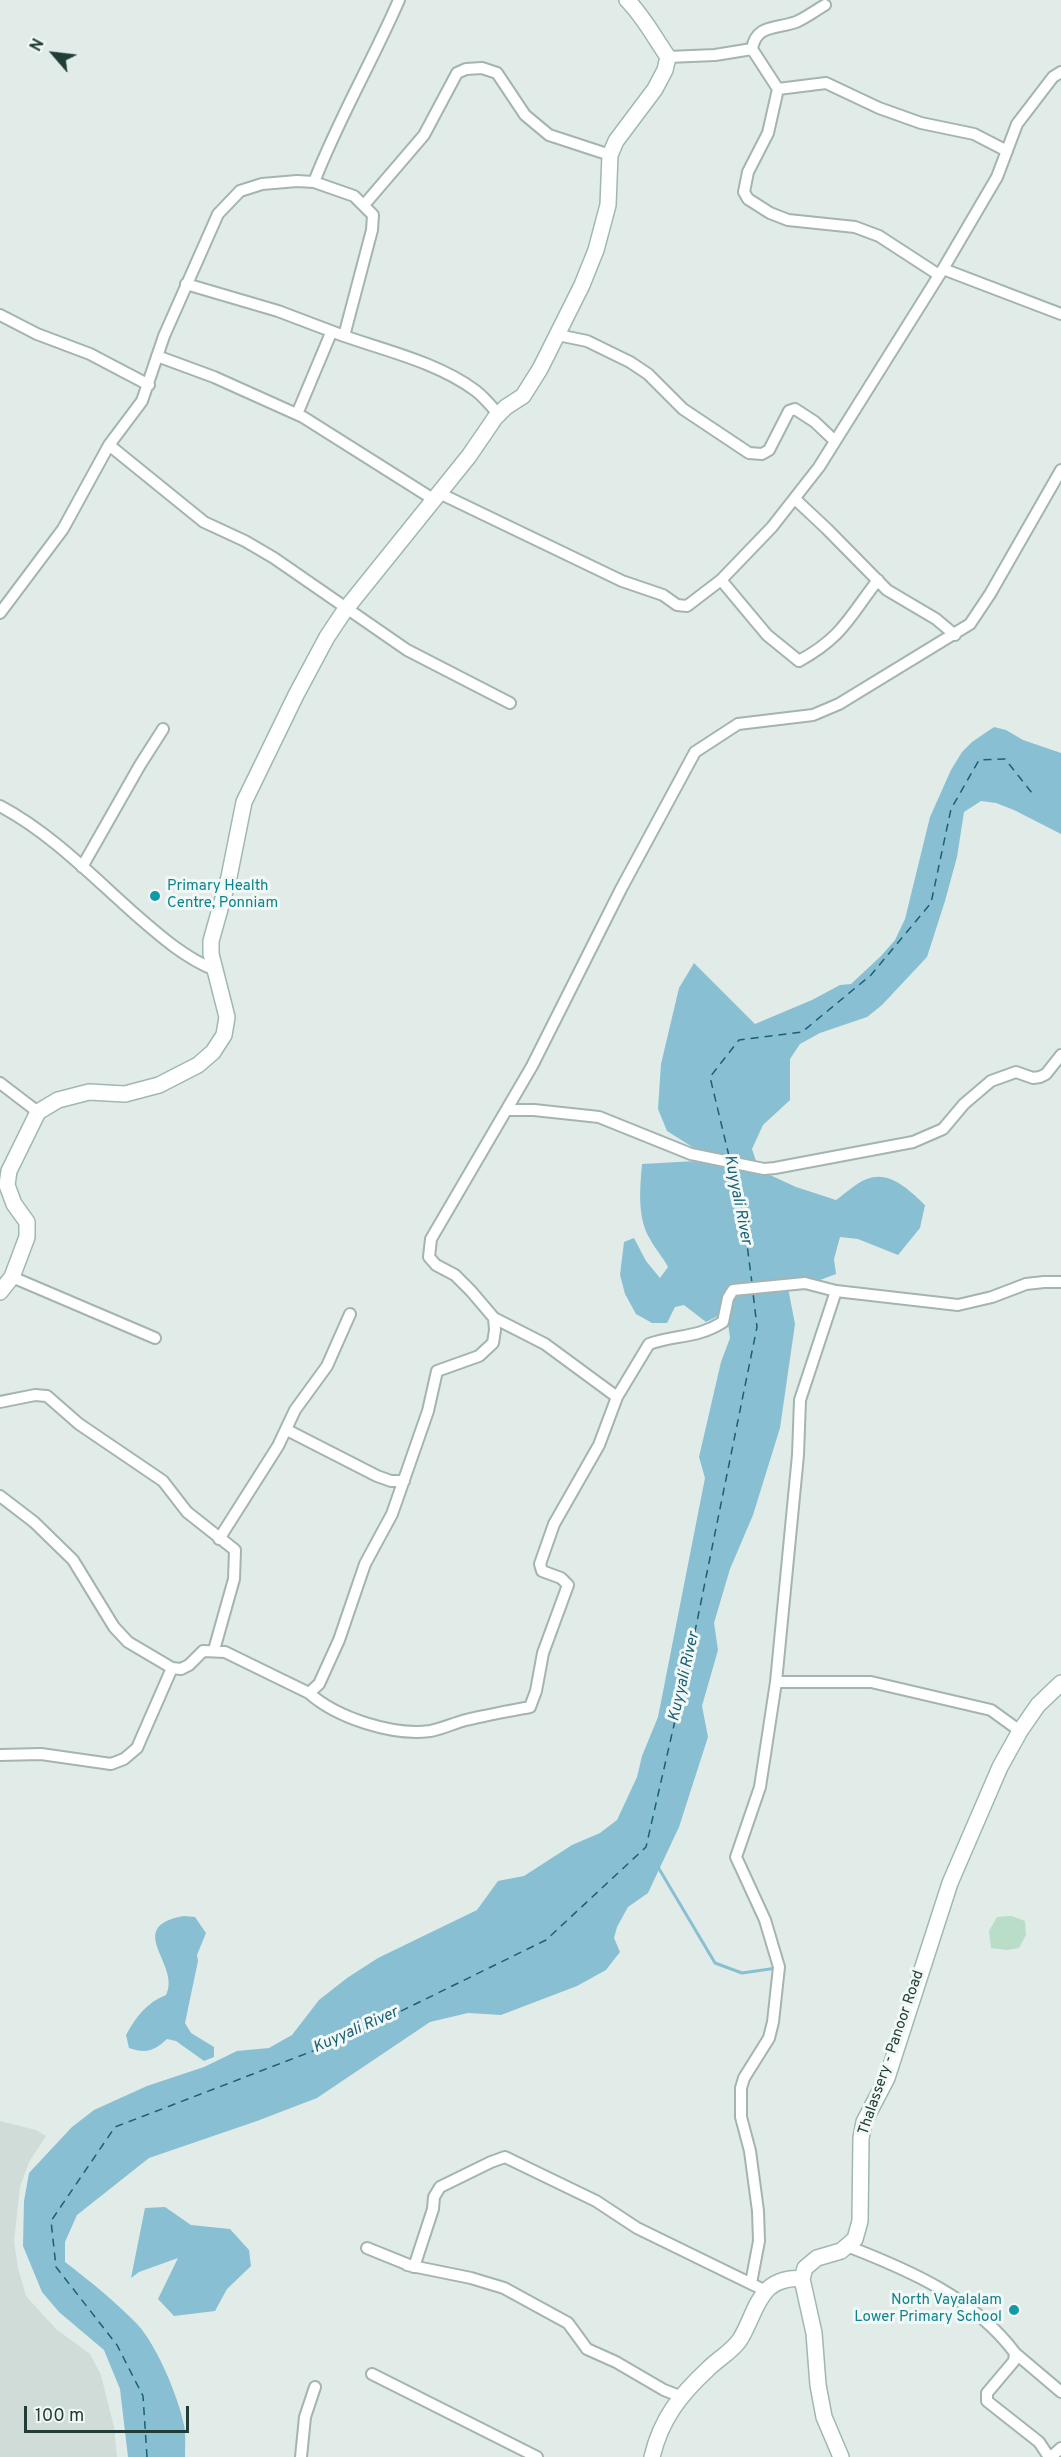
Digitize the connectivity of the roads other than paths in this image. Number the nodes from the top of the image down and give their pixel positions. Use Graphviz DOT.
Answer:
graph roads {
  1 [pos="399,0"];
  2 [pos="627,0"];
  3 [pos="825,4"];
  4 [pos="752,49"];
  5 [pos="668,57"];
  6 [pos="1061,72"];
  7 [pos="778,89"];
  8 [pos="1007,151"];
  9 [pos="610,155"];
  10 [pos="314,182"];
  11 [pos="364,205"];
  12 [pos="941,272"];
  13 [pos="186,284"];
  14 [pos="1061,314"];
  15 [pos="0,315"];
  16 [pos="332,333"];
  17 [pos="558,335"];
  18 [pos="344,336"];
  19 [pos="157,356"];
  20 [pos="148,385"];
  21 [pos="297,414"];
  22 [pos="499,415"];
  23 [pos="835,441"];
  24 [pos="109,445"];
  25 [pos="1061,470"];
  26 [pos="436,496"];
  27 [pos="795,499"];
  28 [pos="721,580"];
  29 [pos="878,580"];
  30 [pos="345,610"];
  31 [pos="0,614"];
  32 [pos="955,635"];
  33 [pos="510,703"];
  34 [pos="163,729"];
  35 [pos="0,806"];
  36 [pos="82,867"];
  37 [pos="215,969"];
  38 [pos="1061,1054"];
  39 [pos="0,1083"];
  40 [pos="507,1110"];
  41 [pos="38,1112"];
  42 [pos="12,1277"];
  43 [pos="1061,1282"];
  44 [pos="836,1291"];
  45 [pos="0,1292"];
  46 [pos="350,1314"];
  47 [pos="494,1318"];
  48 [pos="154,1338"];
  49 [pos="617,1396"];
  50 [pos="0,1402"];
  51 [pos="287,1430"];
  52 [pos="404,1481"];
  53 [pos="0,1496"];
  54 [pos="219,1539"];
  55 [pos="214,1650"];
  56 [pos="172,1668"];
  57 [pos="776,1682"];
  58 [pos="1061,1683"];
  59 [pos="309,1693"];
  60 [pos="1020,1731"];
  61 [pos="0,1755"];
  62 [pos="847,2246"];
  63 [pos="367,2248"];
  64 [pos="388,2260"];
  65 [pos="414,2267"];
  66 [pos="802,2279"];
  67 [pos="751,2283"];
  68 [pos="766,2291"];
  69 [pos="1015,2353"];
  70 [pos="372,2374"];
  71 [pos="315,2387"];
  72 [pos="1061,2392"];
  73 [pos="682,2397"];
  74 [pos="1061,2448"];
  75 [pos="301,2457"];
  76 [pos="537,2457"];
  77 [pos="652,2457"];
  78 [pos="841,2457"];
  79 [pos="1050,2457"];
  1 -- 10 [label="street"];
  2 -- 5 [label="main road"];
  3 -- 4 [label="street"];
  4 -- 5 [label="street"];
  4 -- 7 [label="street"];
  5 -- 9 [label="main road"];
  6 -- 8 [label="street"];
  7 -- 8 [label="street"];
  7 -- 12 [label="street"];
  8 -- 12 [label="street"];
  9 -- 11 [label="street"];
  9 -- 17 [label="main road"];
  10 -- 11 [label="street"];
  10 -- 13 [label="street"];
  11 -- 18 [label="street"];
  12 -- 14 [label="street"];
  12 -- 23 [label="street"];
  13 -- 16 [label="street"];
  13 -- 19 [label="street"];
  15 -- 20 [label="street"];
  16 -- 18 [label="street"];
  16 -- 21 [label="street"];
  17 -- 22 [label="main road"];
  17 -- 23 [label="street"];
  18 -- 22 [label="street"];
  19 -- 20 [label="street"];
  19 -- 21 [label="street"];
  20 -- 24 [label="street"];
  21 -- 26 [label="street"];
  22 -- 26 [label="main road"];
  23 -- 27 [label="street"];
  24 -- 30 [label="street"];
  24 -- 31 [label="street"];
  25 -- 32 [label="street"];
  26 -- 28 [label="street"];
  26 -- 30 [label="main road"];
  27 -- 28 [label="street"];
  27 -- 29 [label="street"];
  28 -- 29 [label="street"];
  29 -- 32 [label="street"];
  30 -- 33 [label="street"];
  30 -- 37 [label="main road"];
  32 -- 40 [label="street"];
  34 -- 36 [label="street"];
  35 -- 36 [label="street"];
  36 -- 37 [label="street"];
  37 -- 41 [label="main road"];
  38 -- 40 [label="street"];
  39 -- 41 [label="street"];
  40 -- 47 [label="street"];
  41 -- 42 [label="main road"];
  42 -- 45 [label="main road"];
  42 -- 48 [label="street"];
  43 -- 44 [label="street"];
  44 -- 49 [label="street"];
  44 -- 57 [label="street"];
  46 -- 51 [label="street"];
  47 -- 49 [label="street"];
  47 -- 52 [label="street"];
  49 -- 59 [label="street"];
  50 -- 54 [label="street"];
  51 -- 52 [label="street"];
  51 -- 54 [label="street"];
  52 -- 59 [label="street"];
  53 -- 56 [label="street"];
  54 -- 55 [label="street"];
  55 -- 56 [label="street"];
  55 -- 59 [label="street"];
  56 -- 61 [label="street"];
  57 -- 60 [label="street"];
  57 -- 67 [label="street"];
  58 -- 60 [label="main road, Thalassery - Panoor Road"];
  60 -- 62 [label="main road, Thalassery - Panoor Road"];
  62 -- 66 [label="main road"];
  62 -- 69 [label="street"];
  63 -- 65 [label="street"];
  64 -- 65 [label="street"];
  65 -- 67 [label="street"];
  65 -- 73 [label="street"];
  66 -- 68 [label="main road"];
  66 -- 78 [label="main road"];
  67 -- 68 [label="street"];
  68 -- 73 [label="main road"];
  69 -- 72 [label="street"];
  69 -- 79 [label="street"];
  70 -- 76 [label="street"];
  71 -- 75 [label="street"];
  73 -- 77 [label="main road"];
  74 -- 79 [label="street"];
}
